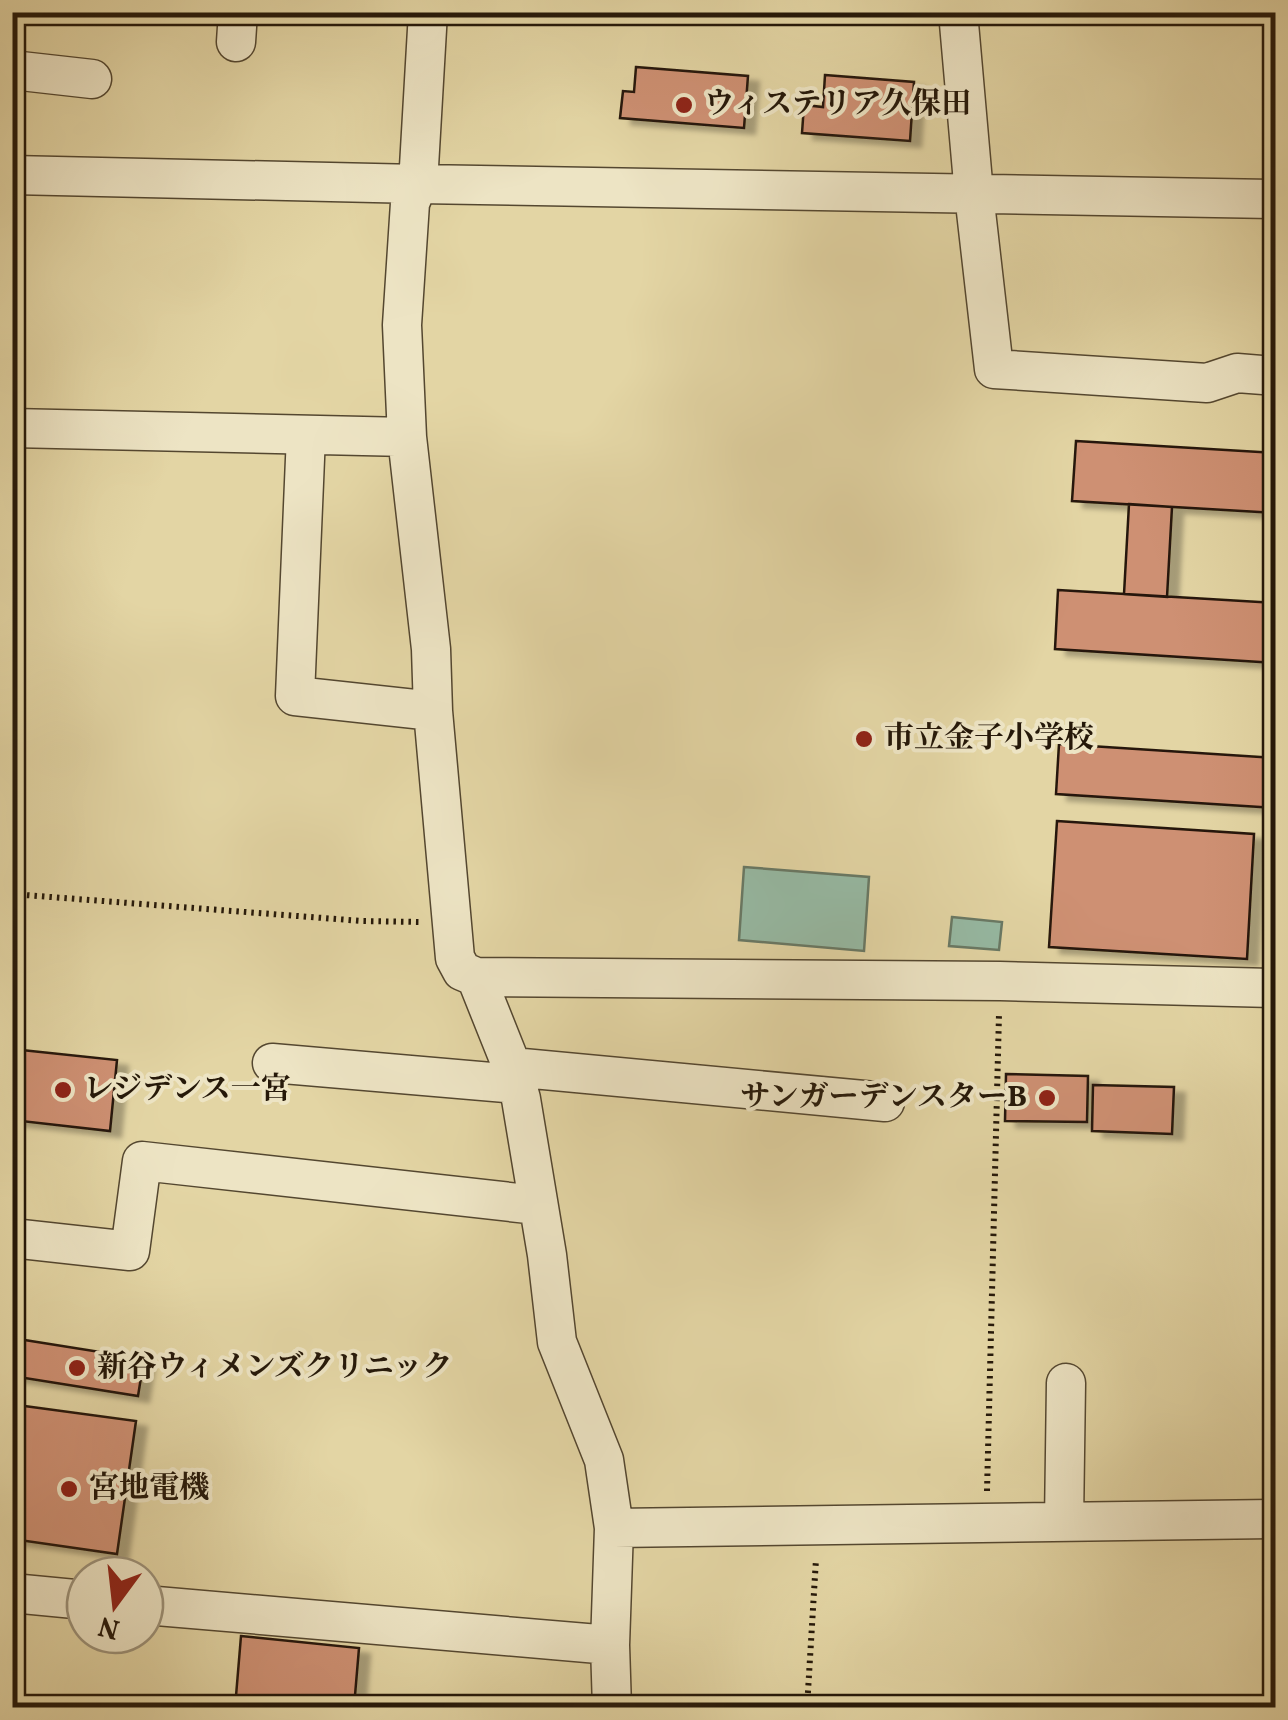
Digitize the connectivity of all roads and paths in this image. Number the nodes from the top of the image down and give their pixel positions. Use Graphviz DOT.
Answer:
graph roads {
  1 [pos="428,12"];
  2 [pos="958,12"];
  3 [pos="12,70"];
  4 [pos="92,79"];
  5 [pos="12,176"];
  6 [pos="418,184"];
  7 [pos="974,194"];
  8 [pos="1276,199"];
  9 [pos="1276,376"];
  10 [pos="12,428"];
  11 [pos="306,435"];
  12 [pos="407,437"];
  13 [pos="433,711"];
  14 [pos="12,894"];
  15 [pos="452,922"];
  16 [pos="476,977"];
  17 [pos="1000,981"];
  18 [pos="1276,988"];
  19 [pos="272,1063"];
  20 [pos="514,1075"];
  21 [pos="885,1102"];
  22 [pos="537,1205"];
  23 [pos="12,1238"];
  24 [pos="1066,1383"];
  25 [pos="1276,1519"];
  26 [pos="986,1522"];
  27 [pos="1064,1522"];
  28 [pos="818,1525"];
  29 [pos="614,1528"];
  30 [pos="12,1593"];
  31 [pos="65,1598"];
  32 [pos="165,1607"];
  33 [pos="610,1645"];
  34 [pos="612,1708"];
  35 [pos="807,1708"];
  1 -- 6 [label="street"];
  2 -- 7 [label="street"];
  3 -- 4 [label="street"];
  5 -- 6 [label="street"];
  6 -- 7 [label="street"];
  6 -- 12 [label="street"];
  7 -- 8 [label="street"];
  7 -- 9 [label="street"];
  10 -- 11 [label="street"];
  11 -- 12 [label="street"];
  11 -- 13 [label="street"];
  12 -- 13 [label="street"];
  13 -- 15 [label="street"];
  14 -- 15 [label="path"];
  15 -- 16 [label="street"];
  16 -- 17 [label="street"];
  16 -- 20 [label="street"];
  17 -- 18 [label="street"];
  17 -- 26 [label="path"];
  19 -- 20 [label="street"];
  20 -- 21 [label="street"];
  20 -- 22 [label="street"];
  22 -- 23 [label="street"];
  22 -- 29 [label="street"];
  24 -- 27 [label="street"];
  25 -- 27 [label="street"];
  26 -- 27 [label="street"];
  26 -- 28 [label="street"];
  28 -- 29 [label="street"];
  28 -- 35 [label="path"];
  29 -- 33 [label="street"];
  30 -- 31 [label="street"];
  32 -- 33 [label="street"];
  33 -- 34 [label="street"];
}
